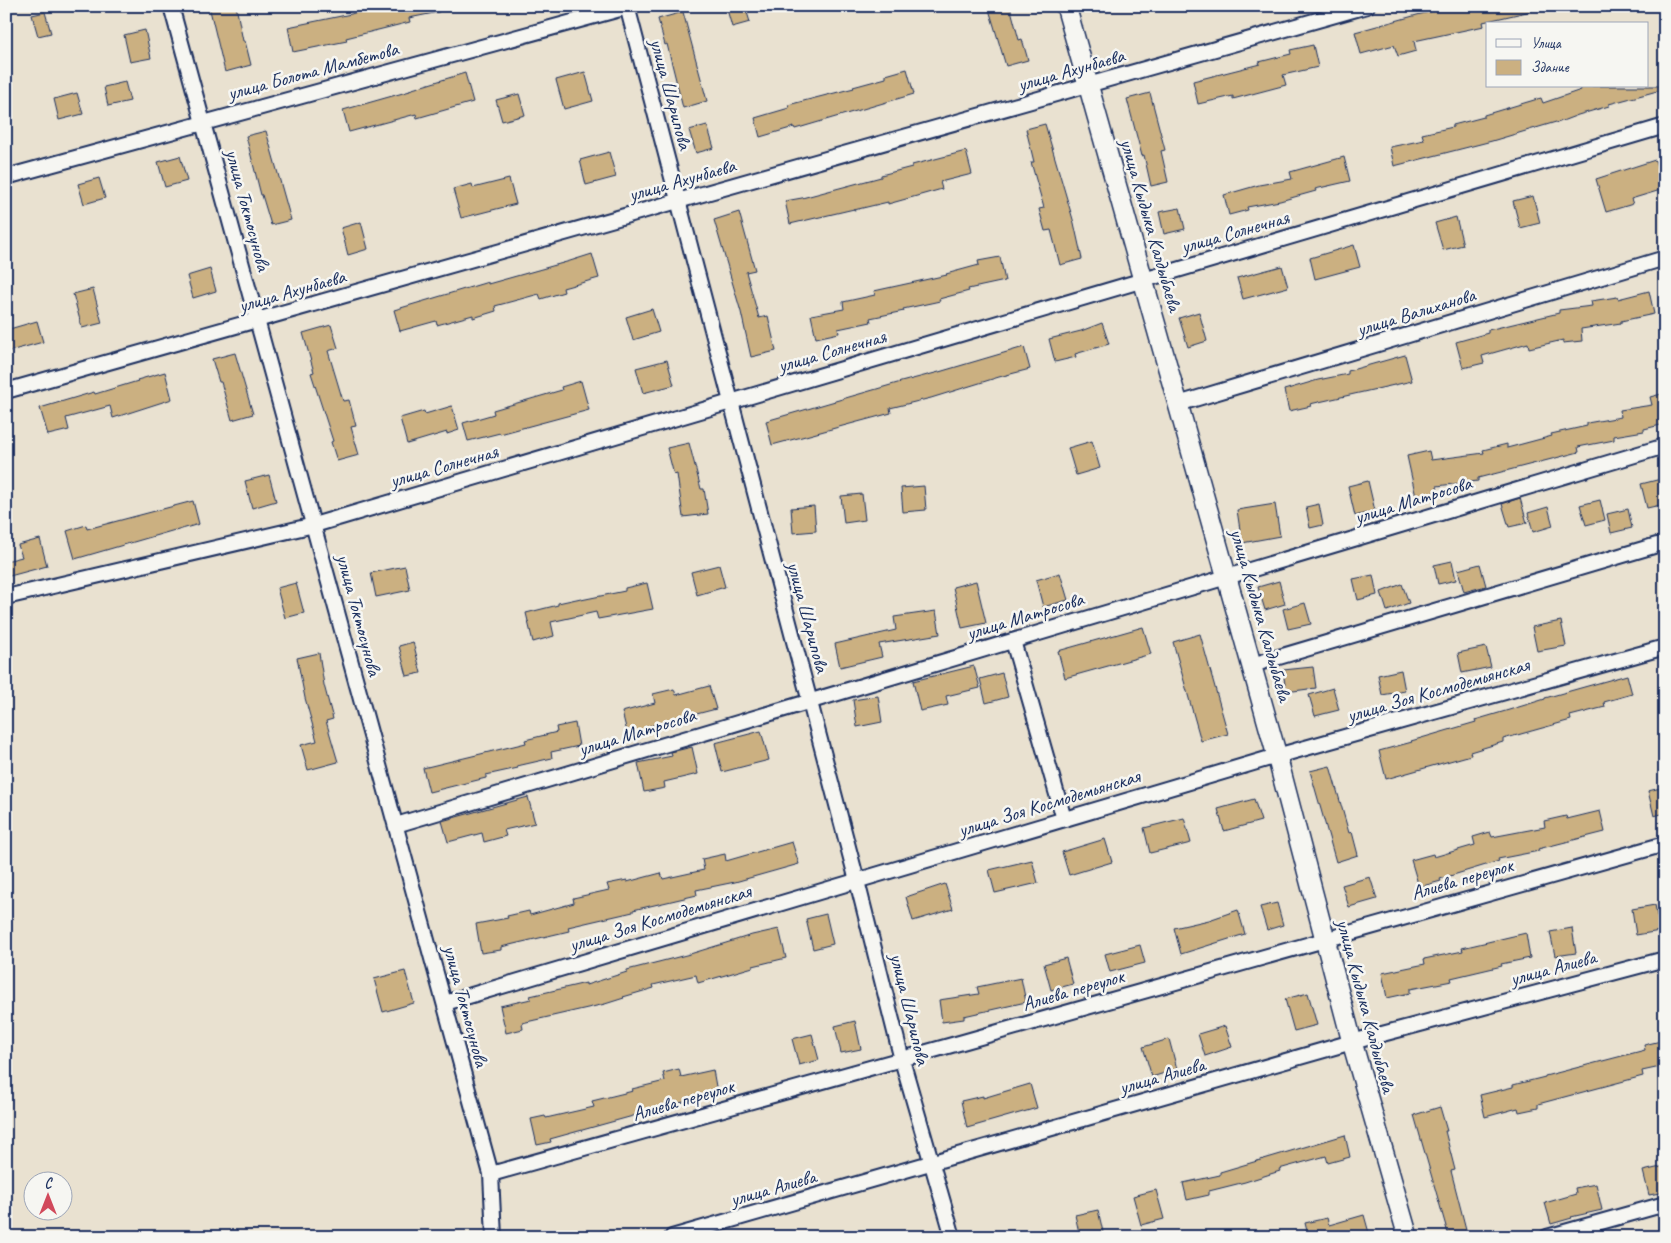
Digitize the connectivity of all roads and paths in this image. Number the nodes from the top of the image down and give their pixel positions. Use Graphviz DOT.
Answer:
graph roads {
  1 [pos="171,6"];
  2 [pos="1066,6"];
  3 [pos="1367,6"];
  4 [pos="628,7"];
  5 [pos="1089,85"];
  6 [pos="203,122"];
  7 [pos="1665,126"];
  8 [pos="6,177"];
  9 [pos="678,202"];
  10 [pos="1665,258"];
  11 [pos="1143,280"];
  12 [pos="258,321"];
  13 [pos="6,391"];
  14 [pos="731,402"];
  15 [pos="1178,404"];
  16 [pos="1665,446"];
  17 [pos="314,525"];
  18 [pos="1656,545"];
  19 [pos="1227,577"];
  20 [pos="6,597"];
  21 [pos="1013,641"];
  22 [pos="1665,647"];
  23 [pos="1252,666"];
  24 [pos="810,701"];
  25 [pos="1277,756"];
  26 [pos="1064,819"];
  27 [pos="396,825"];
  28 [pos="1665,844"];
  29 [pos="858,881"];
  30 [pos="1324,939"];
  31 [pos="1665,958"];
  32 [pos="445,1003"];
  33 [pos="1352,1042"];
  34 [pos="902,1060"];
  35 [pos="932,1163"];
  36 [pos="491,1174"];
  37 [pos="1665,1204"];
  38 [pos="494,1237"];
  39 [pos="672,1237"];
  40 [pos="953,1237"];
  41 [pos="1408,1237"];
  42 [pos="1547,1237"];
  1 -- 6 [label="street, улица Токтосунова"];
  2 -- 5 [label="street, улица Кыдыка Калдыбаева"];
  3 -- 5 [label="street, улица Ахунбаева"];
  4 -- 6 [label="street, улица Болота Мамбетова"];
  4 -- 9 [label="street, улица Шарипова"];
  5 -- 9 [label="street, улица Ахунбаева"];
  5 -- 11 [label="street, улица Кыдыка Калдыбаева"];
  6 -- 8 [label="street, улица Болота Мамбетова"];
  6 -- 12 [label="street, улица Токтосунова"];
  7 -- 11 [label="street, улица Солнечная"];
  9 -- 12 [label="street, улица Ахунбаева"];
  9 -- 14 [label="street, улица Шарипова"];
  10 -- 15 [label="street, улица Валиханова"];
  11 -- 14 [label="street, улица Солнечная"];
  11 -- 15 [label="street, улица Кыдыка Калдыбаева"];
  12 -- 13 [label="street, улица Ахунбаева"];
  12 -- 17 [label="street, улица Токтосунова"];
  14 -- 17 [label="street, улица Солнечная"];
  14 -- 24 [label="street, улица Шарипова"];
  15 -- 19 [label="street, улица Кыдыка Калдыбаева"];
  16 -- 19 [label="street, улица Матросова"];
  17 -- 20 [label="street, улица Солнечная"];
  17 -- 27 [label="street, улица Токтосунова"];
  18 -- 23 [label="street"];
  19 -- 21 [label="street, улица Матросова"];
  19 -- 23 [label="street, улица Кыдыка Калдыбаева"];
  21 -- 24 [label="street, улица Матросова"];
  21 -- 26 [label="street"];
  22 -- 25 [label="street, улица Зоя Космодемьянская"];
  23 -- 25 [label="street, улица Кыдыка Калдыбаева"];
  24 -- 27 [label="street, улица Матросова"];
  24 -- 29 [label="street, улица Шарипова"];
  25 -- 26 [label="street, улица Зоя Космодемьянская"];
  25 -- 30 [label="street, улица Кыдыка Калдыбаева"];
  26 -- 29 [label="street, улица Зоя Космодемьянская"];
  27 -- 32 [label="street, улица Токтосунова"];
  28 -- 30 [label="street, Алиева переулок"];
  29 -- 32 [label="street, улица Зоя Космодемьянская"];
  29 -- 34 [label="street, улица Шарипова"];
  30 -- 33 [label="street, улица Кыдыка Калдыбаева"];
  30 -- 34 [label="street, Алиева переулок"];
  31 -- 33 [label="street, улица Алиева"];
  32 -- 36 [label="street, улица Токтосунова"];
  33 -- 35 [label="street, улица Алиева"];
  33 -- 41 [label="street, улица Кыдыка Калдыбаева"];
  34 -- 35 [label="street, улица Шарипова"];
  34 -- 36 [label="street, Алиева переулок"];
  35 -- 39 [label="street, улица Алиева"];
  35 -- 40 [label="street, улица Шарипова"];
  36 -- 38 [label="street, улица Токтосунова"];
  37 -- 42 [label="street"];
}
